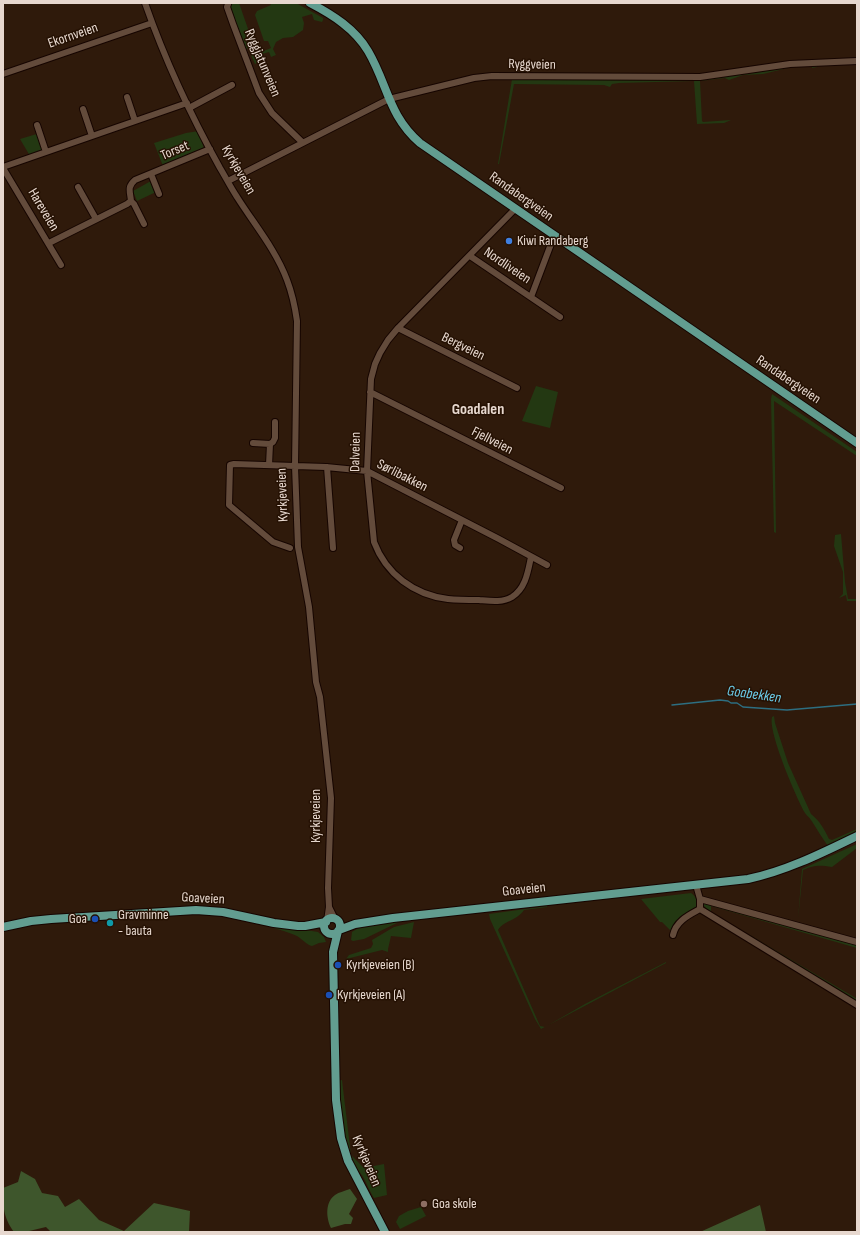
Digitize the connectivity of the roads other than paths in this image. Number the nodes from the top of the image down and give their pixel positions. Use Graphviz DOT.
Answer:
graph roads {
  1 [pos="144,3"];
  2 [pos="310,3"];
  3 [pos="228,4"];
  4 [pos="152,22"];
  5 [pos="857,61"];
  6 [pos="3,74"];
  7 [pos="232,85"];
  8 [pos="127,97"];
  9 [pos="389,99"];
  10 [pos="188,105"];
  11 [pos="83,109"];
  12 [pos="135,121"];
  13 [pos="37,125"];
  14 [pos="92,136"];
  15 [pos="302,142"];
  16 [pos="210,149"];
  17 [pos="46,152"];
  18 [pos="3,167"];
  19 [pos="151,174"];
  20 [pos="228,181"];
  21 [pos="78,187"];
  22 [pos="159,194"];
  23 [pos="131,201"];
  24 [pos="515,209"];
  25 [pos="96,220"];
  26 [pos="144,224"];
  27 [pos="49,243"];
  28 [pos="551,244"];
  29 [pos="470,256"];
  30 [pos="61,265"];
  31 [pos="531,297"];
  32 [pos="560,317"];
  33 [pos="398,328"];
  34 [pos="517,388"];
  35 [pos="370,392"];
  36 [pos="275,422"];
  37 [pos="253,443"];
  38 [pos="857,443"];
  39 [pos="270,444"];
  40 [pos="269,465"];
  41 [pos="295,466"];
  42 [pos="327,467"];
  43 [pos="367,471"];
  44 [pos="561,488"];
  45 [pos="462,520"];
  46 [pos="290,548"];
  47 [pos="333,548"];
  48 [pos="460,548"];
  49 [pos="532,557"];
  50 [pos="546,565"];
  51 [pos="857,836"];
  52 [pos="696,885"];
  53 [pos="700,899"];
  54 [pos="329,907"];
  55 [pos="700,909"];
  56 [pos="336,920"];
  57 [pos="326,921"];
  58 [pos="355,924"];
  59 [pos="305,926"];
  60 [pos="3,927"];
  61 [pos="338,931"];
  62 [pos="327,932"];
  63 [pos="673,935"];
  64 [pos="857,942"];
  65 [pos="333,952"];
  66 [pos="857,1005"];
  67 [pos="385,1232"];
  1 -- 4 [label="street, Kyrkjeveien"];
  2 -- 9 [label="main road, Randabergveien"];
  3 -- 15 [label="street, Ryggjatunveien"];
  4 -- 6 [label="street, Ekornveien"];
  4 -- 10 [label="street, Kyrkjeveien"];
  5 -- 9 [label="street, Ryggveien"];
  7 -- 10 [label="street"];
  8 -- 12 [label="street"];
  9 -- 15 [label="street, Ryggveien"];
  9 -- 24 [label="main road, Randabergveien"];
  10 -- 12 [label="street"];
  10 -- 16 [label="street, Kyrkjeveien"];
  11 -- 14 [label="street"];
  12 -- 14 [label="street"];
  13 -- 17 [label="street"];
  14 -- 17 [label="street"];
  15 -- 20 [label="street, Ryggveien"];
  16 -- 19 [label="street, Torset"];
  16 -- 20 [label="street, Kyrkjeveien"];
  17 -- 18 [label="street"];
  18 -- 27 [label="street, Hareveien"];
  19 -- 22 [label="street, Torset"];
  19 -- 23 [label="street, Torset"];
  20 -- 41 [label="street, Kyrkjeveien"];
  21 -- 25 [label="street"];
  23 -- 25 [label="street"];
  23 -- 26 [label="street"];
  24 -- 29 [label="street, Dalveien"];
  24 -- 38 [label="main road, Randabergveien"];
  25 -- 27 [label="street"];
  27 -- 30 [label="street, Hareveien"];
  28 -- 31 [label="street, Nordliveien"];
  29 -- 31 [label="street, Nordliveien"];
  29 -- 33 [label="street, Dalveien"];
  31 -- 32 [label="street, Nordliveien"];
  33 -- 34 [label="street, Bergveien"];
  33 -- 35 [label="street, Dalveien"];
  35 -- 43 [label="street, Dalveien"];
  35 -- 44 [label="street, Fjellveien"];
  36 -- 39 [label="street"];
  37 -- 39 [label="street"];
  39 -- 40 [label="street"];
  40 -- 41 [label="street, Sørlibakken"];
  40 -- 46 [label="street, Sørlibakken"];
  41 -- 42 [label="street, Sørlibakken"];
  41 -- 54 [label="street, Kyrkjeveien"];
  42 -- 43 [label="street, Sørlibakken"];
  42 -- 47 [label="street"];
  43 -- 45 [label="street, Sørlibakken"];
  43 -- 49 [label="street, Dalveien"];
  45 -- 48 [label="street"];
  45 -- 49 [label="street, Sørlibakken"];
  49 -- 50 [label="street, Sørlibakken"];
  51 -- 52 [label="main road, Goaveien"];
  52 -- 53 [label="street"];
  52 -- 58 [label="main road, Goaveien"];
  53 -- 55 [label="street"];
  53 -- 64 [label="street"];
  54 -- 56 [label="street, Kyrkjeveien"];
  54 -- 57 [label="street, Kyrkjeveien"];
  55 -- 63 [label="street"];
  55 -- 66 [label="street"];
  56 -- 57 [label="main road, Goaveien"];
  56 -- 58 [label="main road, Goaveien"];
  56 -- 61 [label="main road"];
  57 -- 59 [label="main road, Goaveien"];
  57 -- 62 [label="main road"];
  58 -- 61 [label="main road, Goaveien"];
  59 -- 60 [label="main road, Goaveien"];
  59 -- 62 [label="main road, Goaveien"];
  61 -- 62 [label="main road, Goaveien"];
  61 -- 65 [label="main road, Kyrkjeveien"];
  62 -- 65 [label="main road, Kyrkjeveien"];
  65 -- 67 [label="main road, Kyrkjeveien"];
}
